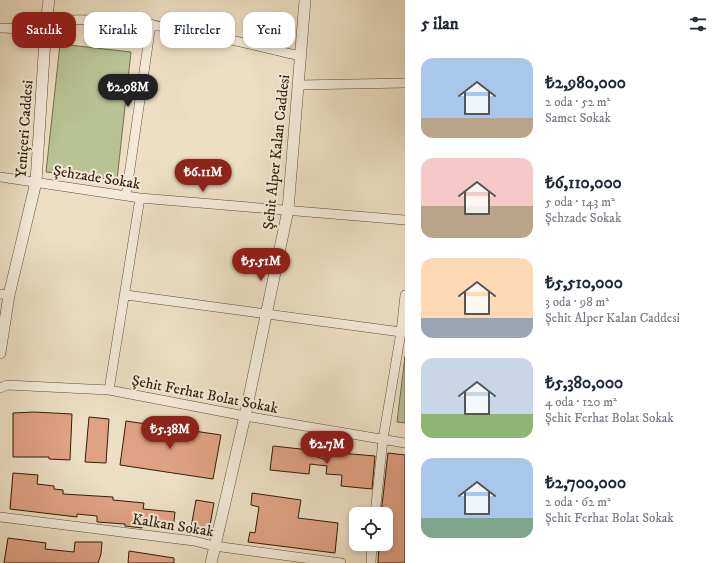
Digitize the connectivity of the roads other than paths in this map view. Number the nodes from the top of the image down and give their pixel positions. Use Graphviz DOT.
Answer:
graph roads {
  1 [pos="49,0"];
  2 [pos="305,0"];
  3 [pos="47,12"];
  4 [pos="152,24"];
  5 [pos="0,28"];
  6 [pos="12,28"];
  7 [pos="44,48"];
  8 [pos="148,48"];
  9 [pos="300,56"];
  10 [pos="405,83"];
  11 [pos="298,85"];
  12 [pos="0,177"];
  13 [pos="36,182"];
  14 [pos="126,196"];
  15 [pos="140,198"];
  16 [pos="288,210"];
  17 [pos="405,220"];
  18 [pos="4,295"];
  19 [pos="126,295"];
  20 [pos="405,295"];
  21 [pos="266,315"];
  22 [pos="401,332"];
  23 [pos="0,353"];
  24 [pos="0,388"];
  25 [pos="109,390"];
  26 [pos="245,416"];
  27 [pos="383,440"];
  28 [pos="405,443"];
  29 [pos="376,507"];
  30 [pos="0,517"];
  31 [pos="214,546"];
  32 [pos="371,551"];
  33 [pos="211,563"];
  34 [pos="341,563"];
  35 [pos="370,563"];
  1 -- 3 [label="street, Yeniçeri Caddesi"];
  2 -- 9 [label="street, Şehit Alper Kalan Caddesi"];
  4 -- 9 [label="street"];
  5 -- 6 [label="street"];
  7 -- 13 [label="street, Yeniçeri Caddesi"];
  8 -- 14 [label="street"];
  9 -- 11 [label="street, Şehit Alper Kalan Caddesi"];
  10 -- 11 [label="street"];
  11 -- 16 [label="street, Şehit Alper Kalan Caddesi"];
  12 -- 13 [label="street, Şehzade Sokak"];
  13 -- 14 [label="street, Şehzade Sokak"];
  13 -- 18 [label="street, Yeniçeri Caddesi"];
  14 -- 15 [label="street, Şehzade Sokak"];
  15 -- 16 [label="street, Şehzade Sokak"];
  15 -- 19 [label="street"];
  16 -- 17 [label="street, Şehzade Sokak"];
  16 -- 21 [label="street, Şehit Alper Kalan Caddesi"];
  18 -- 23 [label="street, Yeniçeri Caddesi"];
  19 -- 21 [label="street"];
  19 -- 25 [label="street"];
  20 -- 22 [label="street"];
  21 -- 22 [label="street"];
  21 -- 26 [label="street, Şehit Alper Kalan Caddesi"];
  22 -- 27 [label="street"];
  24 -- 25 [label="street, Şehit Ferhat Bolat Sokak"];
  25 -- 26 [label="street, Şehit Ferhat Bolat Sokak"];
  26 -- 27 [label="street, Şehit Ferhat Bolat Sokak"];
  26 -- 31 [label="street, Şehit Alper Kalan Caddesi"];
  27 -- 28 [label="street, Şehit Ferhat Bolat Sokak"];
  27 -- 29 [label="street"];
  30 -- 31 [label="street, Kalkan Sokak"];
  31 -- 33 [label="street, Şehit Alper Kalan Caddesi"];
  31 -- 34 [label="street, Kalkan Sokak"];
  32 -- 35 [label="street"];
}
